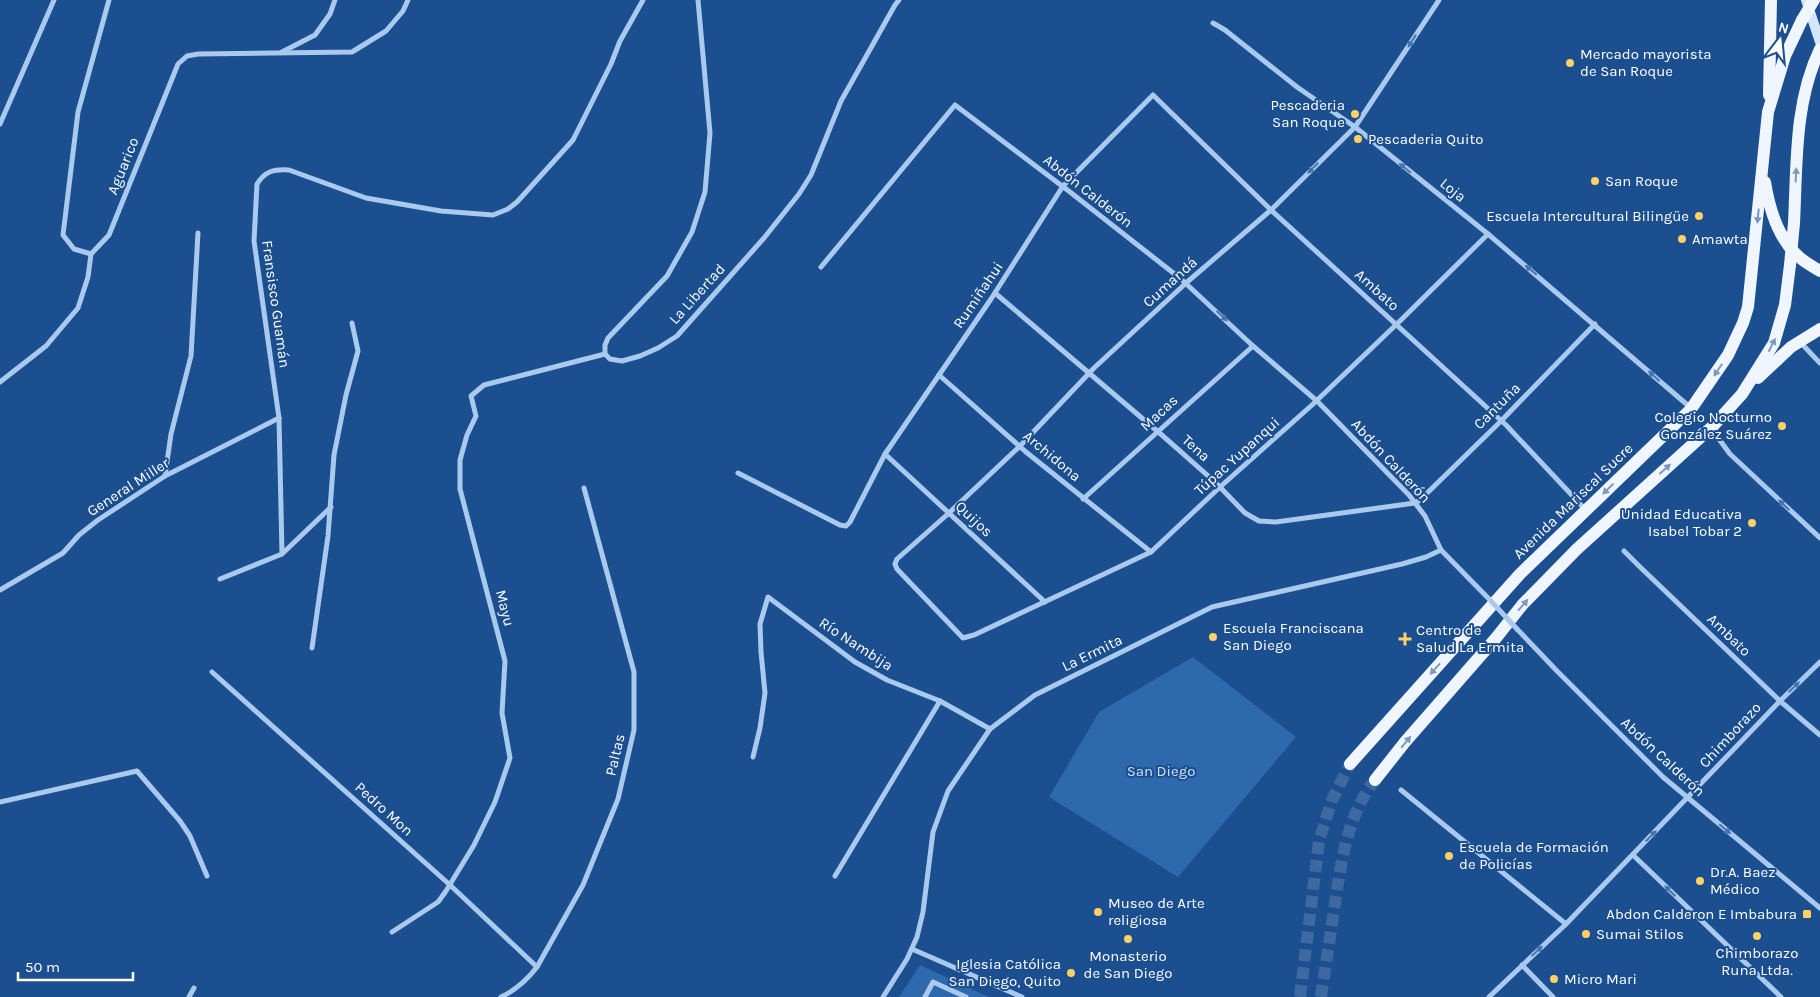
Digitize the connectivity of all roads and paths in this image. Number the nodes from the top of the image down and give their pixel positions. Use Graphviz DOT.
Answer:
graph roads {
  1 [pos="54,0"];
  2 [pos="109,0"];
  3 [pos="335,0"];
  4 [pos="408,0"];
  5 [pos="644,0"];
  6 [pos="698,0"];
  7 [pos="899,0"];
  8 [pos="1439,0"];
  9 [pos="1771,0"];
  10 [pos="1806,0"];
  11 [pos="1814,0"];
  12 [pos="1213,23"];
  13 [pos="1820,42"];
  14 [pos="1818,53"];
  15 [pos="280,54"];
  16 [pos="1153,96"];
  17 [pos="1768,112"];
  18 [pos="0,124"];
  19 [pos="1355,127"];
  20 [pos="1763,167"];
  21 [pos="1063,186"];
  22 [pos="1271,210"];
  23 [pos="198,233"];
  24 [pos="1488,234"];
  25 [pos="90,254"];
  26 [pos="821,267"];
  27 [pos="1820,271"];
  28 [pos="1186,283"];
  29 [pos="994,293"];
  30 [pos="352,323"];
  31 [pos="1397,324"];
  32 [pos="1595,324"];
  33 [pos="1820,330"];
  34 [pos="1799,341"];
  35 [pos="1253,346"];
  36 [pos="605,354"];
  37 [pos="1820,363"];
  38 [pos="1089,373"];
  39 [pos="939,375"];
  40 [pos="0,382"];
  41 [pos="1742,394"];
  42 [pos="1317,401"];
  43 [pos="1691,409"];
  44 [pos="279,418"];
  45 [pos="1501,421"];
  46 [pos="1712,426"];
  47 [pos="1158,432"];
  48 [pos="1020,446"];
  49 [pos="885,454"];
  50 [pos="738,474"];
  51 [pos="165,476"];
  52 [pos="1220,487"];
  53 [pos="584,488"];
  54 [pos="1083,499"];
  55 [pos="332,503"];
  56 [pos="1415,503"];
  57 [pos="1582,506"];
  58 [pos="949,513"];
  59 [pos="1820,538"];
  60 [pos="1441,550"];
  61 [pos="1624,551"];
  62 [pos="1151,552"];
  63 [pos="282,554"];
  64 [pos="220,579"];
  65 [pos="0,590"];
  66 [pos="1045,602"];
  67 [pos="964,638"];
  68 [pos="312,648"];
  69 [pos="1820,662"];
  70 [pos="212,672"];
  71 [pos="940,701"];
  72 [pos="1780,701"];
  73 [pos="990,729"];
  74 [pos="1820,735"];
  75 [pos="753,757"];
  76 [pos="1350,764"];
  77 [pos="1375,780"];
  78 [pos="1401,790"];
  79 [pos="1688,798"];
  80 [pos="0,802"];
  81 [pos="1632,855"];
  82 [pos="207,876"];
  83 [pos="835,876"];
  84 [pos="450,885"];
  85 [pos="1820,908"];
  86 [pos="1566,924"];
  87 [pos="392,932"];
  88 [pos="912,949"];
  89 [pos="1522,965"];
  90 [pos="537,967"];
  91 [pos="194,988"];
  92 [pos="189,997"];
  93 [pos="501,997"];
  94 [pos="883,997"];
  95 [pos="925,997"];
  96 [pos="966,997"];
  97 [pos="1022,997"];
  98 [pos="1489,997"];
  99 [pos="1553,997"];
  100 [pos="1781,997"];
  1 -- 18 [label="street"];
  2 -- 25 [label="street"];
  3 -- 15 [label="street"];
  4 -- 15 [label="street, Aguarico"];
  5 -- 44 [label="street, Fransisco Guamán"];
  6 -- 36 [label="street"];
  7 -- 36 [label="street, La Libertad"];
  8 -- 19 [label="street, Cumandá, one-way"];
  9 -- 17 [label="main road"];
  10 -- 13 [label="main road"];
  11 -- 17 [label="main road, Avenida Mariscal Sucre, bridge"];
  12 -- 19 [label="street, Loja"];
  41 -- 14 [label="main road, one-way, bridge"];
  15 -- 25 [label="street, Aguarico"];
  16 -- 21 [label="street, Rumiñahui"];
  16 -- 22 [label="street, Ambato"];
  17 -- 20 [label="main road, Avenida Mariscal Sucre"];
  19 -- 22 [label="street, Cumandá, one-way"];
  24 -- 19 [label="street, Loja, one-way"];
  20 -- 27 [label="main road"];
  20 -- 43 [label="main road, Avenida Mariscal Sucre, one-way"];
  21 -- 26 [label="street, Abdón Calderón"];
  21 -- 28 [label="street, Abdón Calderón"];
  21 -- 29 [label="street, Rumiñahui"];
  22 -- 28 [label="street, Cumandá"];
  22 -- 31 [label="street, Ambato"];
  23 -- 51 [label="street"];
  24 -- 31 [label="street, Túpac Yupanqui"];
  32 -- 24 [label="street, Loja, one-way"];
  25 -- 40 [label="street"];
  28 -- 35 [label="street, Abdón Calderón, one-way"];
  28 -- 38 [label="street, Cumandá"];
  29 -- 38 [label="street, Tena"];
  29 -- 39 [label="street, Rumiñahui"];
  30 -- 55 [label="street"];
  31 -- 42 [label="street, Túpac Yupanqui"];
  31 -- 45 [label="street, Ambato"];
  43 -- 32 [label="street, Loja, one-way"];
  32 -- 45 [label="street, Cantuña"];
  33 -- 34 [label="main road"];
  34 -- 37 [label="street"];
  34 -- 41 [label="main road"];
  35 -- 42 [label="street, Abdón Calderón"];
  35 -- 47 [label="street, Macas"];
  36 -- 84 [label="street, Mayu"];
  38 -- 47 [label="street, Tena"];
  38 -- 48 [label="street, Cumandá"];
  39 -- 48 [label="street, Archidona"];
  39 -- 49 [label="street, Rumiñahui"];
  41 -- 46 [label="main road"];
  42 -- 52 [label="street, Túpac Yupanqui"];
  42 -- 56 [label="street, Abdón Calderón"];
  43 -- 76 [label="main road, Avenida Mariscal Sucre, one-way"];
  44 -- 51 [label="street, General Miller"];
  44 -- 63 [label="street, Fransisco Guamán"];
  45 -- 56 [label="street, Cantuña"];
  45 -- 57 [label="street, Ambato"];
  59 -- 46 [label="street, one-way"];
  77 -- 46 [label="main road, one-way"];
  47 -- 52 [label="street, Tena"];
  47 -- 54 [label="street, Macas"];
  48 -- 54 [label="street, Archidona"];
  48 -- 58 [label="street, Cumandá"];
  49 -- 50 [label="street, Rumiñahui"];
  49 -- 58 [label="street, Quijos"];
  51 -- 65 [label="street, General Miller"];
  52 -- 56 [label="street, Tena"];
  52 -- 62 [label="street, Túpac Yupanqui"];
  53 -- 90 [label="street, Paltas"];
  54 -- 62 [label="street, Archidona"];
  55 -- 63 [label="street"];
  55 -- 68 [label="street"];
  56 -- 60 [label="street, Abdón Calderón"];
  58 -- 66 [label="street, Quijos"];
  58 -- 67 [label="street, Cumandá"];
  60 -- 73 [label="street, La Ermita"];
  60 -- 79 [label="street, Abdón Calderón, bridge"];
  61 -- 72 [label="street, Ambato"];
  62 -- 66 [label="street, Túpac Yupanqui"];
  63 -- 64 [label="street"];
  66 -- 67 [label="street, Túpac Yupanqui"];
  72 -- 69 [label="street, Chimborazo, one-way"];
  70 -- 84 [label="street, Pedro Mon"];
  71 -- 73 [label="street, Río Nambija"];
  71 -- 75 [label="street, Río Nambija"];
  71 -- 83 [label="street"];
  72 -- 74 [label="street, Ambato"];
  72 -- 79 [label="street, Chimborazo"];
  73 -- 88 [label="street, La Ermita"];
  78 -- 86 [label="street"];
  81 -- 79 [label="street, Chimborazo, one-way"];
  79 -- 85 [label="street, Abdón Calderón, one-way"];
  80 -- 82 [label="street"];
  81 -- 86 [label="street, Chimborazo"];
  100 -- 81 [label="street, one-way"];
  84 -- 87 [label="street, Mayu"];
  84 -- 90 [label="street, Pedro Mon"];
  89 -- 86 [label="street, Chimborazo, one-way"];
  88 -- 94 [label="street, La Ermita"];
  88 -- 97 [label="street"];
  89 -- 98 [label="street, Chimborazo"];
  89 -- 99 [label="street"];
  90 -- 93 [label="street, Paltas"];
  91 -- 92 [label="street"];
  95 -- 96 [label="street"];
}
